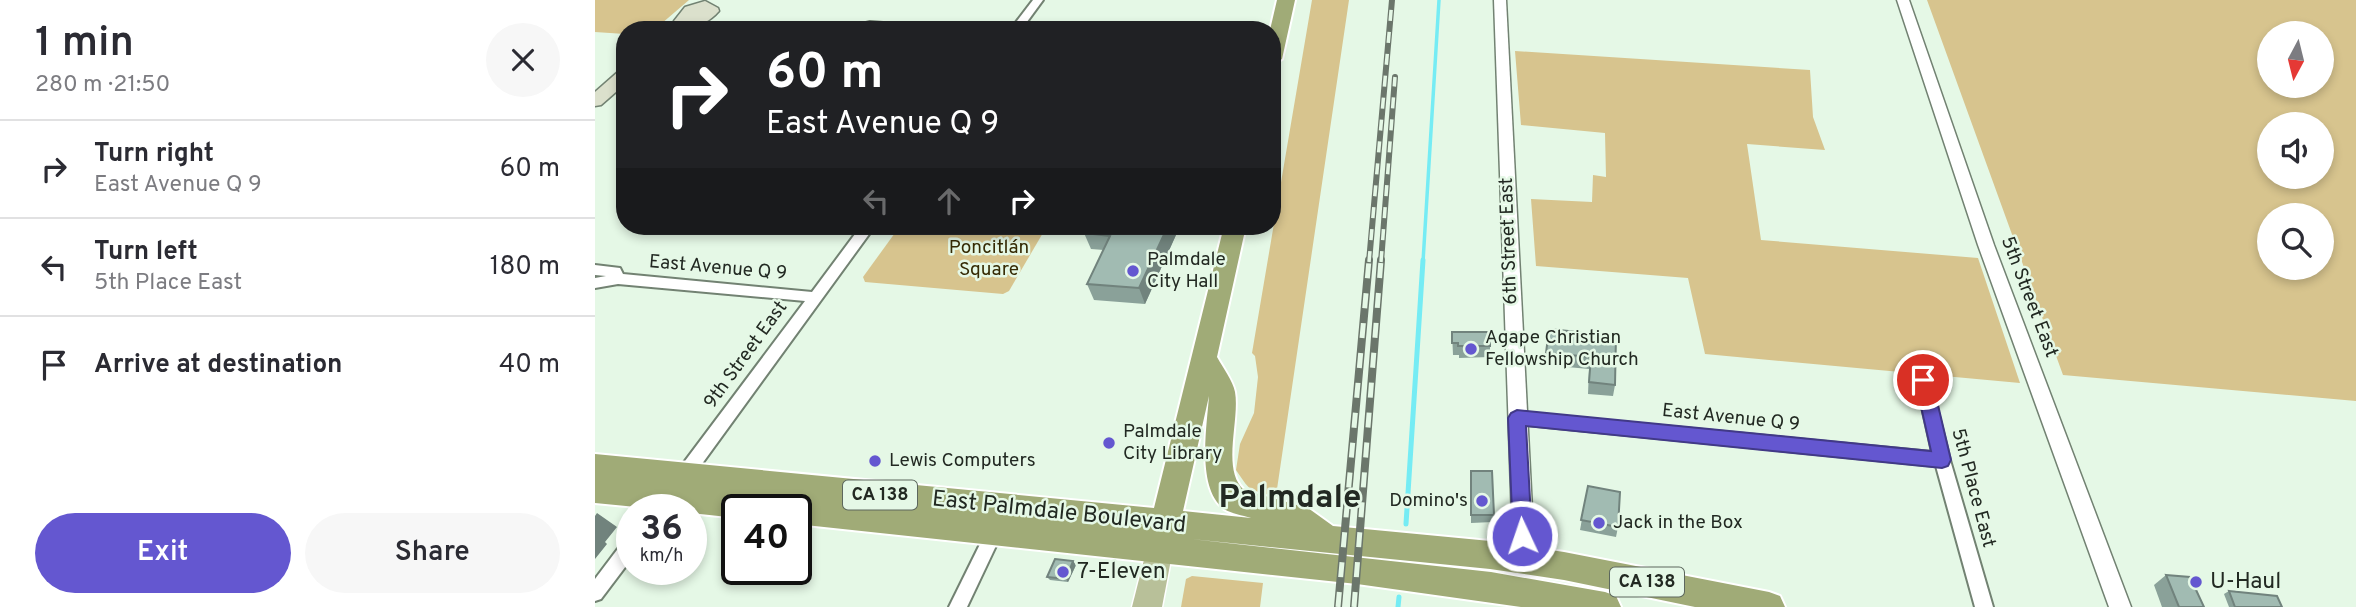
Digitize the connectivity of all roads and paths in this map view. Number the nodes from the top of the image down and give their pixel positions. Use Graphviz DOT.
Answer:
graph roads {
  1 [pos="1038,0"];
  2 [pos="1286,0"];
  3 [pos="1500,0"];
  4 [pos="1903,0"];
  5 [pos="708,4"];
  6 [pos="682,21"];
  7 [pos="1022,21"];
  8 [pos="1281,21"];
  9 [pos="616,83"];
  10 [pos="595,101"];
  11 [pos="861,235"];
  12 [pos="1233,235"];
  13 [pos="595,270"];
  14 [pos="618,279"];
  15 [pos="595,283"];
  16 [pos="815,297"];
  17 [pos="1205,359"];
  18 [pos="1923,380"];
  19 [pos="1517,418"];
  20 [pos="1942,460"];
  21 [pos="595,466"];
  22 [pos="595,491"];
  23 [pos="669,494"];
  24 [pos="707,497"];
  25 [pos="812,513"];
  26 [pos="995,531"];
  27 [pos="1162,536"];
  28 [pos="1327,539"];
  29 [pos="1524,559"];
  30 [pos="616,565"];
  31 [pos="595,593"];
  32 [pos="1525,600"];
  33 [pos="958,607"];
  34 [pos="1147,607"];
  35 [pos="1605,607"];
  36 [pos="1769,607"];
  37 [pos="1984,607"];
  38 [pos="2120,607"];
  1 -- 7 [label="street"];
  2 -- 8 [label="highway"];
  3 -- 19 [label="street, 6th Street East"];
  4 -- 38 [label="street, 5th Street East"];
  5 -- 6 [label="main road"];
  9 -- 10 [label="main road"];
  11 -- 16 [label="street, 9th Street East"];
  12 -- 17 [label="highway"];
  13 -- 14 [label="street, East Avenue Q 9"];
  14 -- 15 [label="street, East Avenue Q 9"];
  14 -- 16 [label="street, East Avenue Q 9"];
  16 -- 23 [label="street, 9th Street East"];
  17 -- 27 [label="highway"];
  17 -- 28 [label="highway"];
  18 -- 20 [label="street, 5th Place East"];
  19 -- 20 [label="street, East Avenue Q 9"];
  19 -- 29 [label="street, 6th Street East"];
  20 -- 37 [label="street, 5th Place East"];
  21 -- 23 [label="highway, East Palmdale Boulevard / CA 138"];
  22 -- 23 [label="highway, East Palmdale Boulevard / CA 138"];
  24 -- 27 [label="highway, East Palmdale Boulevard / CA 138"];
  25 -- 26 [label="highway, East Palmdale Boulevard / CA 138"];
  26 -- 27 [label="highway, East Palmdale Boulevard / CA 138"];
  26 -- 33 [label="street"];
  27 -- 28 [label="highway, East Palmdale Boulevard / CA 138"];
  27 -- 32 [label="highway, East Palmdale Boulevard / CA 138"];
  27 -- 34 [label="main road"];
  28 -- 29 [label="highway, East Palmdale Boulevard / CA 138"];
  29 -- 32 [label="street, 6th Street East"];
  29 -- 36 [label="highway, East Palmdale Boulevard / CA 138"];
  30 -- 31 [label="street"];
  32 -- 35 [label="highway, East Palmdale Boulevard / CA 138"];
}
